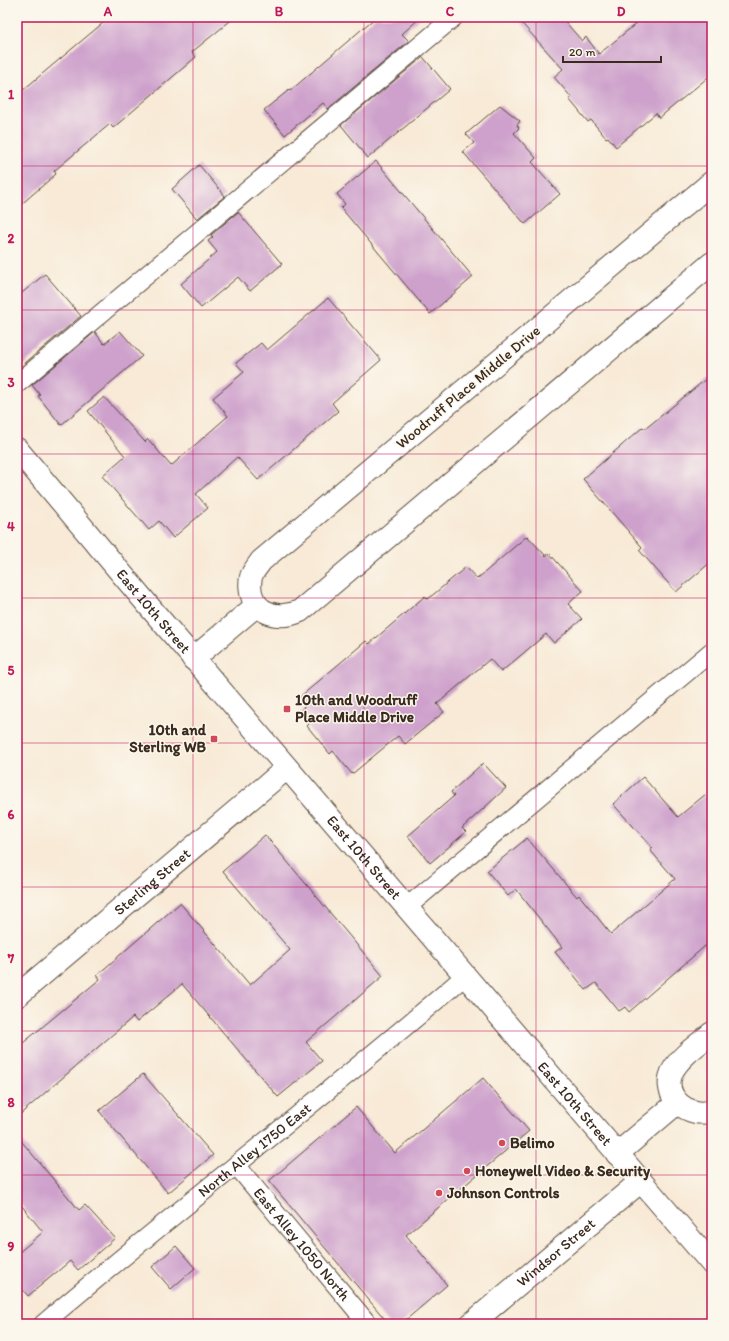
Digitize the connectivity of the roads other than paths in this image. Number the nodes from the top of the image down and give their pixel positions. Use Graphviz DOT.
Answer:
graph roads {
  1 [pos="454,17"];
  2 [pos="712,182"];
  3 [pos="712,263"];
  4 [pos="17,384"];
  5 [pos="17,449"];
  6 [pos="257,605"];
  7 [pos="712,651"];
  8 [pos="193,658"];
  9 [pos="287,768"];
  10 [pos="407,907"];
  11 [pos="466,975"];
  12 [pos="17,996"];
  13 [pos="712,1033"];
  14 [pos="677,1103"];
  15 [pos="712,1111"];
  16 [pos="618,1154"];
  17 [pos="236,1165"];
  18 [pos="640,1181"];
  19 [pos="712,1264"];
  20 [pos="43,1324"];
  21 [pos="368,1324"];
  22 [pos="471,1324"];
  1 -- 4 [label="lane"];
  2 -- 6 [label="street, Woodruff Place Middle Drive"];
  3 -- 6 [label="street"];
  5 -- 8 [label="street, East 10th Street"];
  6 -- 8 [label="street"];
  7 -- 10 [label="lane"];
  8 -- 9 [label="street, East 10th Street"];
  9 -- 10 [label="street, East 10th Street"];
  9 -- 12 [label="street, Sterling Street"];
  10 -- 11 [label="street, East 10th Street"];
  11 -- 16 [label="street, East 10th Street"];
  11 -- 17 [label="lane, North Alley 1750 East"];
  13 -- 14 [label="street"];
  14 -- 15 [label="street"];
  14 -- 16 [label="street"];
  16 -- 18 [label="street, East 10th Street"];
  17 -- 20 [label="lane, North Alley 1750 East"];
  17 -- 21 [label="lane, East Alley 1050 North"];
  18 -- 19 [label="street, East 10th Street"];
  18 -- 22 [label="street, Windsor Street"];
}
